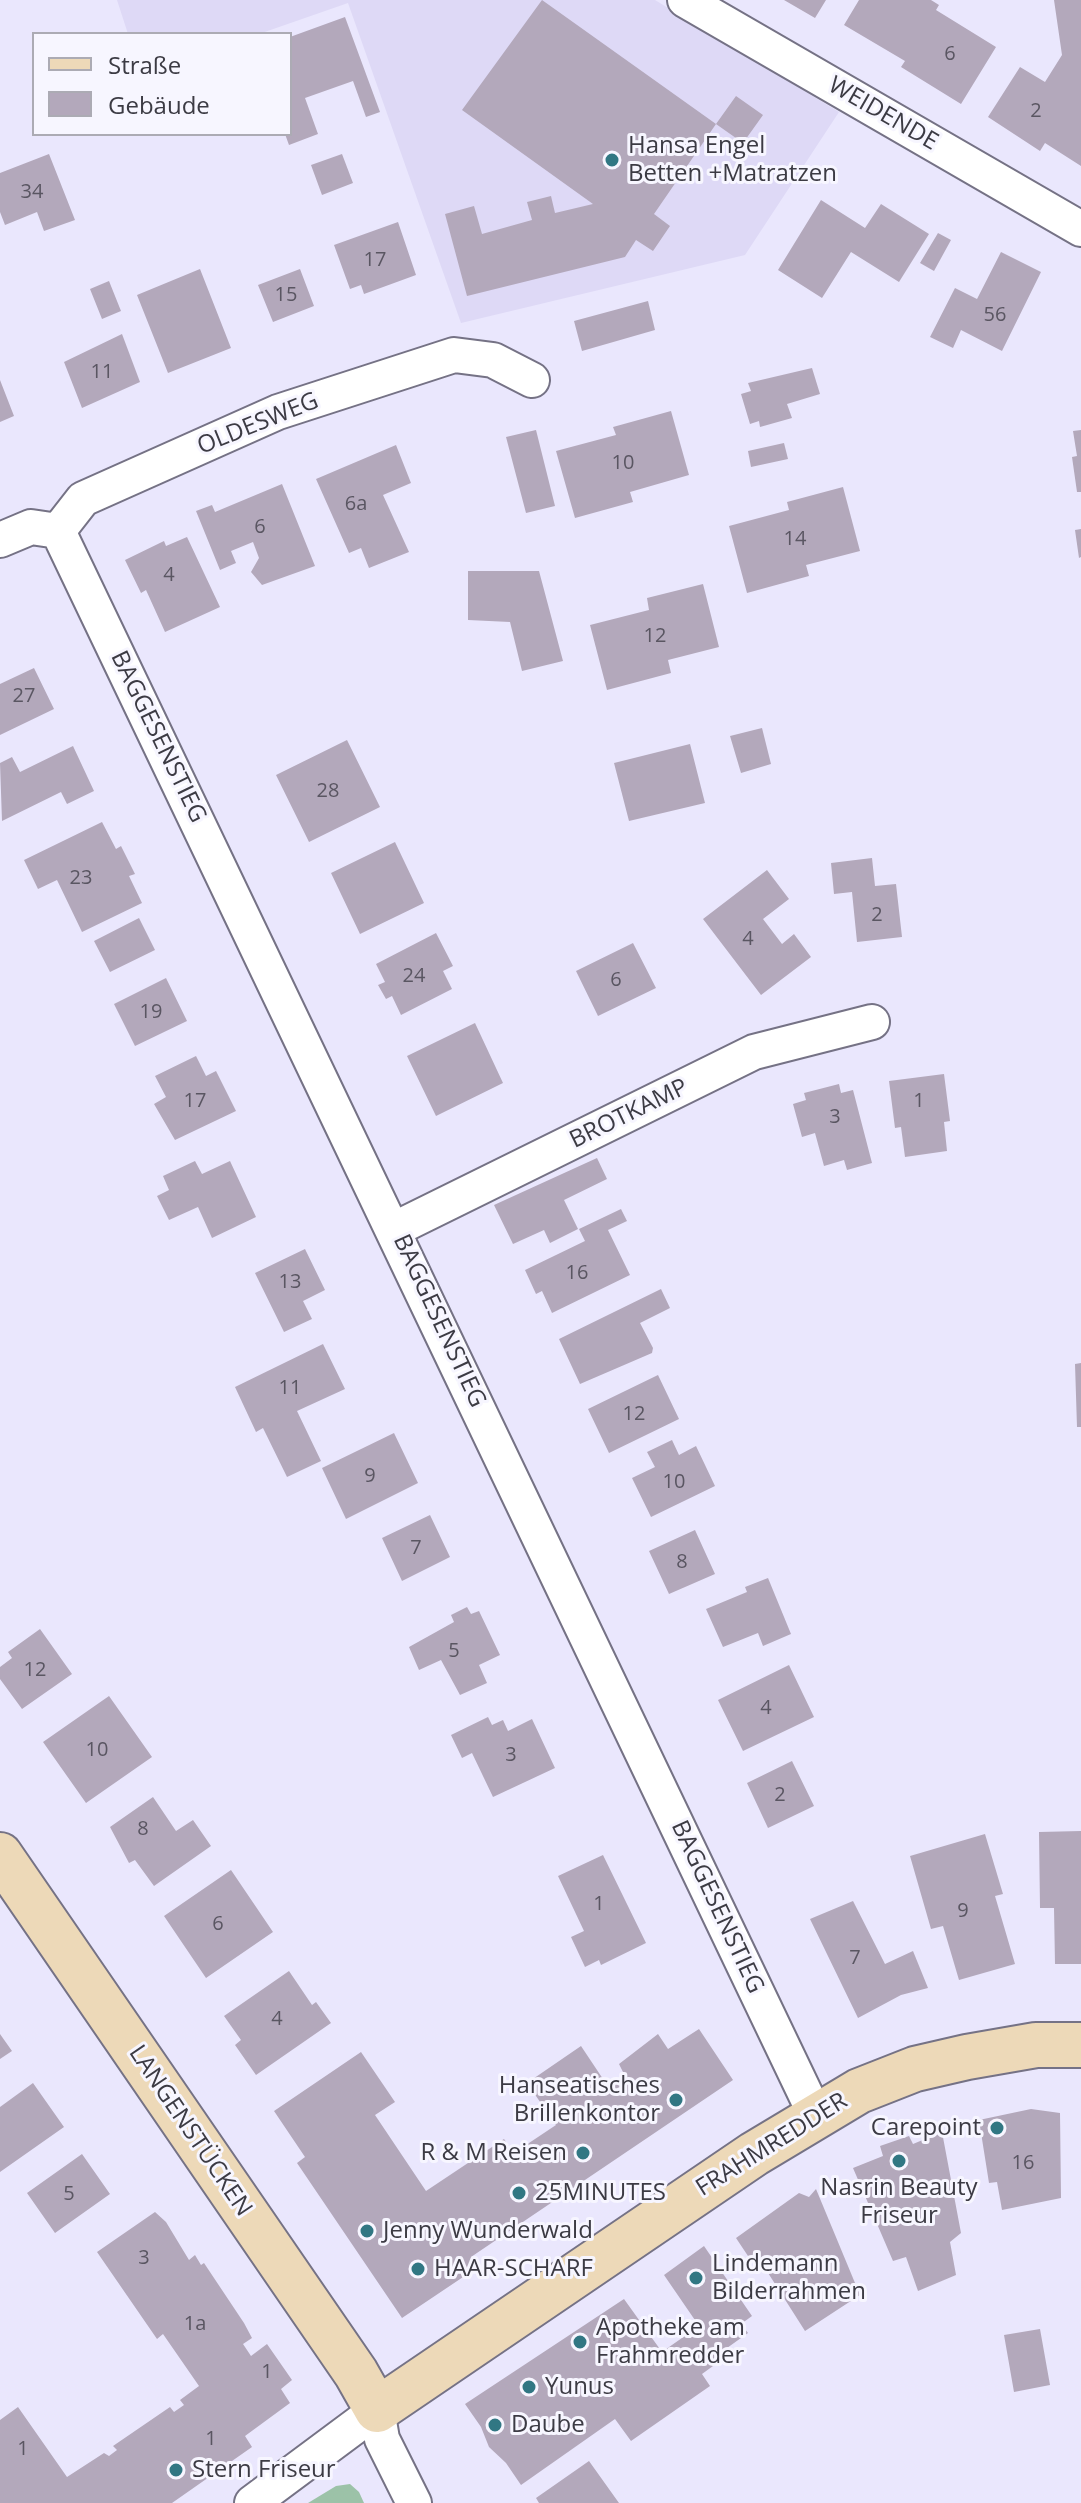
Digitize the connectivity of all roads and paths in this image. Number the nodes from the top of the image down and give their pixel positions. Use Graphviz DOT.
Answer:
graph roads {
  1 [pos="685,0"];
  2 [pos="1081,229"];
  3 [pos="532,380"];
  4 [pos="58,531"];
  5 [pos="0,540"];
  6 [pos="872,1022"];
  7 [pos="395,1229"];
  8 [pos="0,1855"];
  9 [pos="1081,2045"];
  10 [pos="815,2114"];
  11 [pos="377,2410"];
  12 [pos="252,2503"];
  13 [pos="414,2503"];
  1 -- 2 [label="street, WEIDENDE"];
  3 -- 4 [label="street, OLDESWEG"];
  4 -- 5 [label="street"];
  4 -- 7 [label="street, BAGGESENSTIEG"];
  6 -- 7 [label="street, BROTKAMP"];
  7 -- 10 [label="street, BAGGESENSTIEG"];
  8 -- 11 [label="street, LANGENSTÜCKEN"];
  9 -- 10 [label="street, FRAHMREDDER"];
  10 -- 11 [label="street, FRAHMREDDER"];
  11 -- 12 [label="street"];
  11 -- 13 [label="street"];
}
